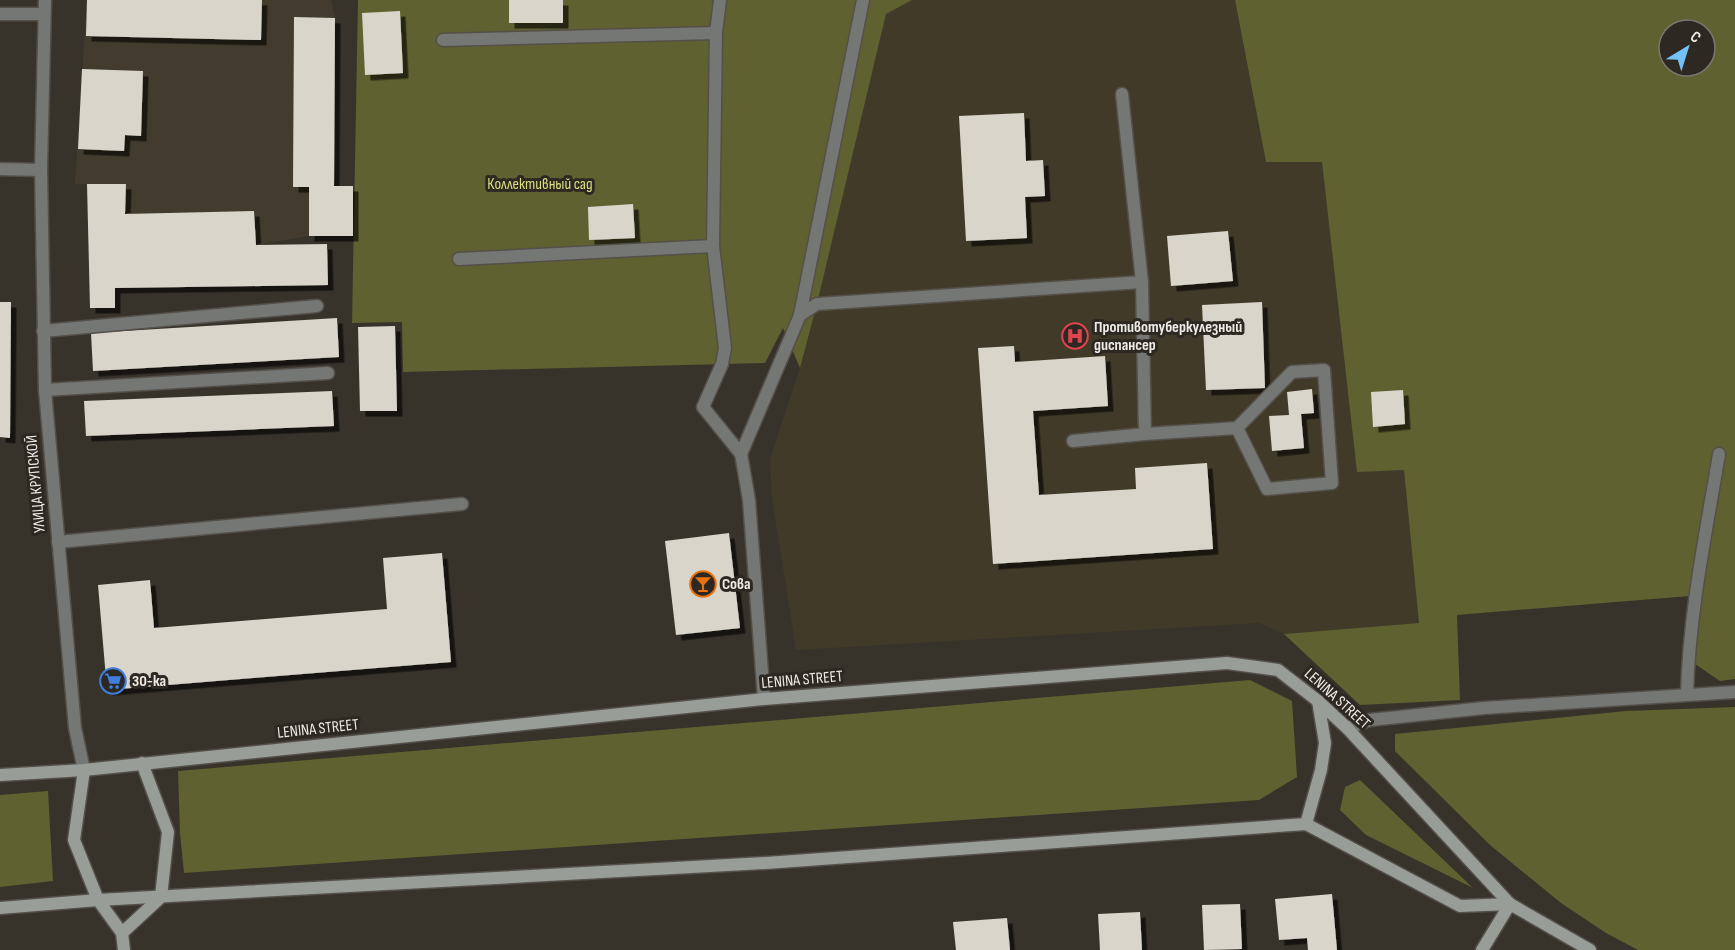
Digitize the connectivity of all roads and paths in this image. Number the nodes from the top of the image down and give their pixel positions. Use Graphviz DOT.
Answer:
graph roads {
  1 [pos="45,0"];
  2 [pos="720,0"];
  3 [pos="863,0"];
  4 [pos="0,14"];
  5 [pos="44,14"];
  6 [pos="716,33"];
  7 [pos="443,40"];
  8 [pos="1122,94"];
  9 [pos="0,169"];
  10 [pos="41,170"];
  11 [pos="713,246"];
  12 [pos="459,259"];
  13 [pos="1142,282"];
  14 [pos="317,306"];
  15 [pos="800,315"];
  16 [pos="43,331"];
  17 [pos="328,373"];
  18 [pos="45,390"];
  19 [pos="1237,428"];
  20 [pos="1145,434"];
  21 [pos="1073,441"];
  22 [pos="741,454"];
  23 [pos="1719,454"];
  24 [pos="462,504"];
  25 [pos="58,542"];
  26 [pos="1735,692"];
  27 [pos="1687,694"];
  28 [pos="764,699"];
  29 [pos="1318,701"];
  30 [pos="1347,728"];
  31 [pos="142,763"];
  32 [pos="84,770"];
  33 [pos="0,774"];
  34 [pos="1306,824"];
  35 [pos="161,897"];
  36 [pos="99,900"];
  37 [pos="1510,904"];
  38 [pos="0,908"];
  39 [pos="122,933"];
  40 [pos="124,950"];
  41 [pos="1482,950"];
  42 [pos="1590,950"];
  1 -- 5 [label="street, УЛИЦА КРУПСКОЙ"];
  2 -- 6 [label="street"];
  3 -- 15 [label="street"];
  4 -- 5 [label="street"];
  5 -- 10 [label="street, УЛИЦА КРУПСКОЙ"];
  6 -- 7 [label="street"];
  6 -- 11 [label="street"];
  8 -- 13 [label="street"];
  9 -- 10 [label="street"];
  10 -- 16 [label="street, УЛИЦА КРУПСКОЙ"];
  11 -- 12 [label="street"];
  11 -- 22 [label="street"];
  13 -- 15 [label="street"];
  13 -- 20 [label="street"];
  14 -- 16 [label="street"];
  15 -- 22 [label="street"];
  16 -- 18 [label="street, УЛИЦА КРУПСКОЙ"];
  17 -- 18 [label="street"];
  18 -- 25 [label="street, УЛИЦА КРУПСКОЙ"];
  19 -- 19 [label="street"];
  19 -- 20 [label="street"];
  20 -- 21 [label="street"];
  22 -- 28 [label="street"];
  23 -- 27 [label="street"];
  24 -- 25 [label="street"];
  25 -- 32 [label="street, УЛИЦА КРУПСКОЙ"];
  26 -- 27 [label="street"];
  27 -- 30 [label="street"];
  28 -- 29 [label="main road, LENINA STREET"];
  28 -- 31 [label="main road, LENINA STREET"];
  29 -- 30 [label="main road, LENINA STREET"];
  29 -- 34 [label="main road"];
  30 -- 37 [label="main road, LENINA STREET"];
  31 -- 32 [label="main road, LENINA STREET"];
  31 -- 35 [label="main road"];
  32 -- 33 [label="main road, LENINA STREET"];
  32 -- 36 [label="main road, УЛИЦА КРУПСКОЙ"];
  34 -- 35 [label="main road"];
  34 -- 37 [label="main road"];
  35 -- 36 [label="main road"];
  35 -- 39 [label="main road"];
  36 -- 38 [label="main road"];
  36 -- 39 [label="main road, УЛИЦА КРУПСКОЙ"];
  37 -- 41 [label="main road"];
  37 -- 42 [label="main road, LENINA STREET"];
  39 -- 40 [label="main road, УЛИЦА КРУПСКОЙ"];
}
